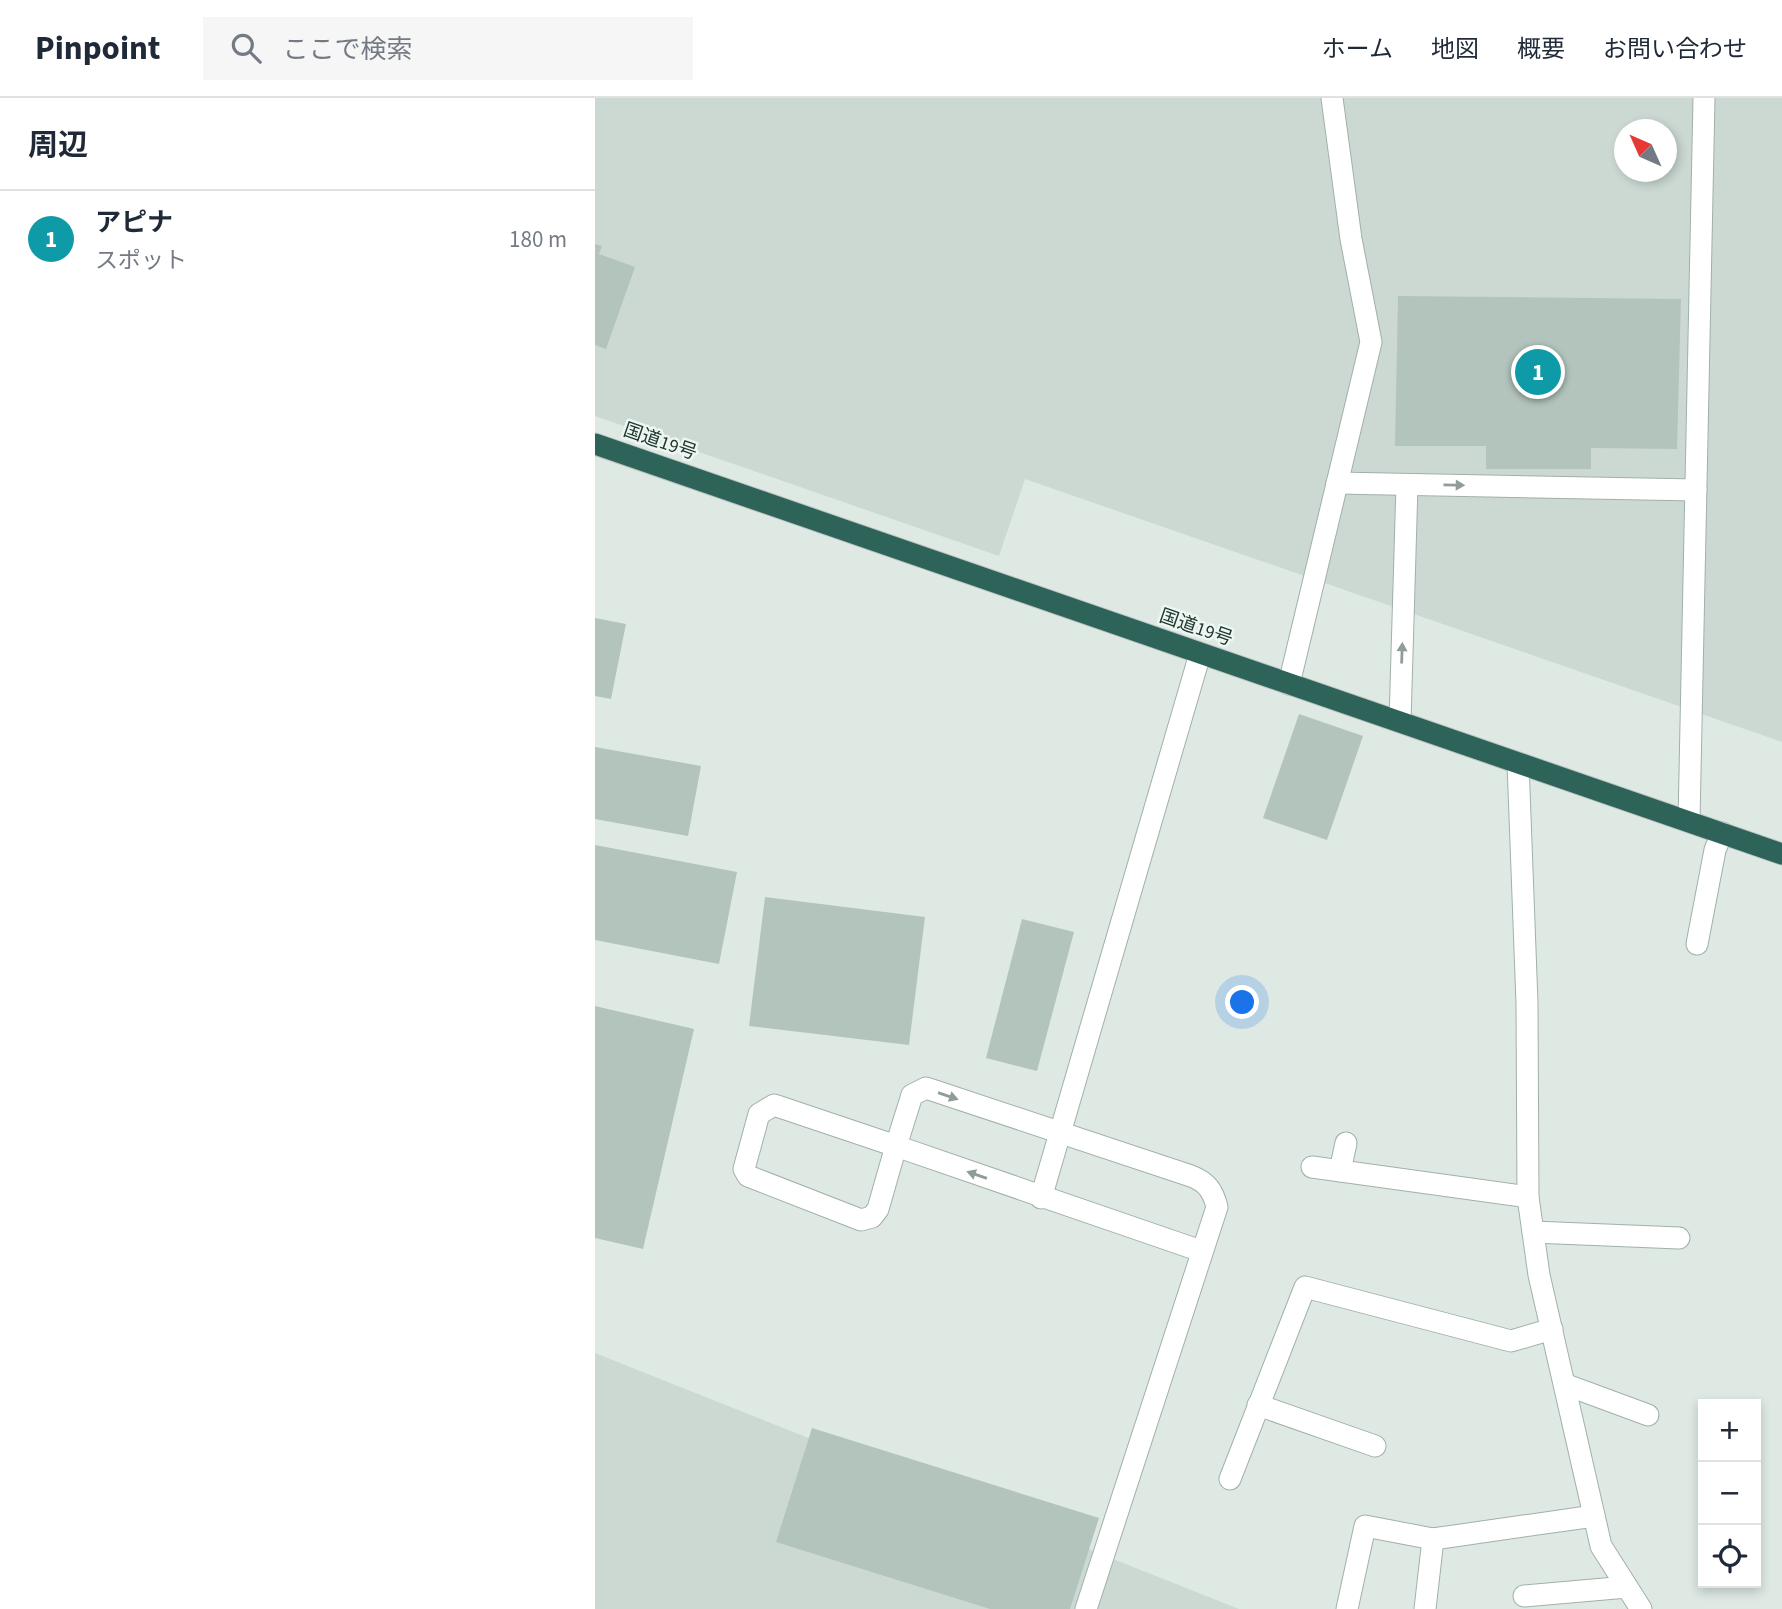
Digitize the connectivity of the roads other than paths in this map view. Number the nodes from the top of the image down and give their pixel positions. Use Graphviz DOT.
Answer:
graph roads {
  1 [pos="1332,98"];
  2 [pos="1704,98"];
  3 [pos="595,444"];
  4 [pos="1337,483"];
  5 [pos="1408,485"];
  6 [pos="1696,490"];
  7 [pos="1200,654"];
  8 [pos="1289,684"];
  9 [pos="1400,721"];
  10 [pos="1518,763"];
  11 [pos="1689,821"];
  12 [pos="1723,833"];
  13 [pos="1782,853"];
  14 [pos="1697,944"];
  15 [pos="1060,1135"];
  16 [pos="1346,1143"];
  17 [pos="896,1146"];
  18 [pos="1312,1167"];
  19 [pos="1341,1171"];
  20 [pos="1528,1197"];
  21 [pos="1041,1198"];
  22 [pos="1533,1232"];
  23 [pos="1679,1238"];
  24 [pos="1201,1251"];
  25 [pos="1552,1329"];
  26 [pos="1564,1384"];
  27 [pos="1258,1405"];
  28 [pos="1648,1415"];
  29 [pos="1375,1446"];
  30 [pos="1230,1479"];
  31 [pos="1594,1516"];
  32 [pos="1433,1539"];
  33 [pos="1627,1587"];
  34 [pos="1524,1596"];
  35 [pos="1086,1609"];
  36 [pos="1347,1609"];
  37 [pos="1425,1609"];
  38 [pos="1641,1609"];
  1 -- 4 [label="street"];
  2 -- 6 [label="street"];
  3 -- 7 [label="highway, 国道19号"];
  4 -- 5 [label="street"];
  4 -- 8 [label="street"];
  5 -- 6 [label="street, one-way"];
  9 -- 5 [label="street, one-way"];
  6 -- 11 [label="street"];
  7 -- 8 [label="highway, 国道19号"];
  7 -- 15 [label="street"];
  8 -- 9 [label="highway, 国道19号"];
  9 -- 10 [label="highway, 国道19号"];
  10 -- 11 [label="highway, 国道19号"];
  10 -- 20 [label="street"];
  11 -- 12 [label="highway, 国道19号"];
  12 -- 13 [label="highway, 国道19号"];
  12 -- 14 [label="street"];
  17 -- 15 [label="street, one-way"];
  15 -- 21 [label="street"];
  15 -- 24 [label="street"];
  16 -- 19 [label="street"];
  17 -- 17 [label="street"];
  21 -- 17 [label="street, one-way"];
  18 -- 19 [label="street"];
  19 -- 20 [label="street"];
  20 -- 22 [label="street"];
  21 -- 24 [label="street"];
  22 -- 23 [label="street"];
  22 -- 25 [label="street"];
  24 -- 35 [label="street"];
  25 -- 26 [label="street"];
  25 -- 27 [label="street"];
  26 -- 28 [label="street"];
  26 -- 31 [label="street"];
  27 -- 29 [label="street"];
  27 -- 30 [label="street"];
  31 -- 32 [label="street"];
  31 -- 33 [label="street"];
  32 -- 36 [label="street"];
  32 -- 37 [label="street"];
  33 -- 34 [label="street"];
  33 -- 38 [label="street"];
}
